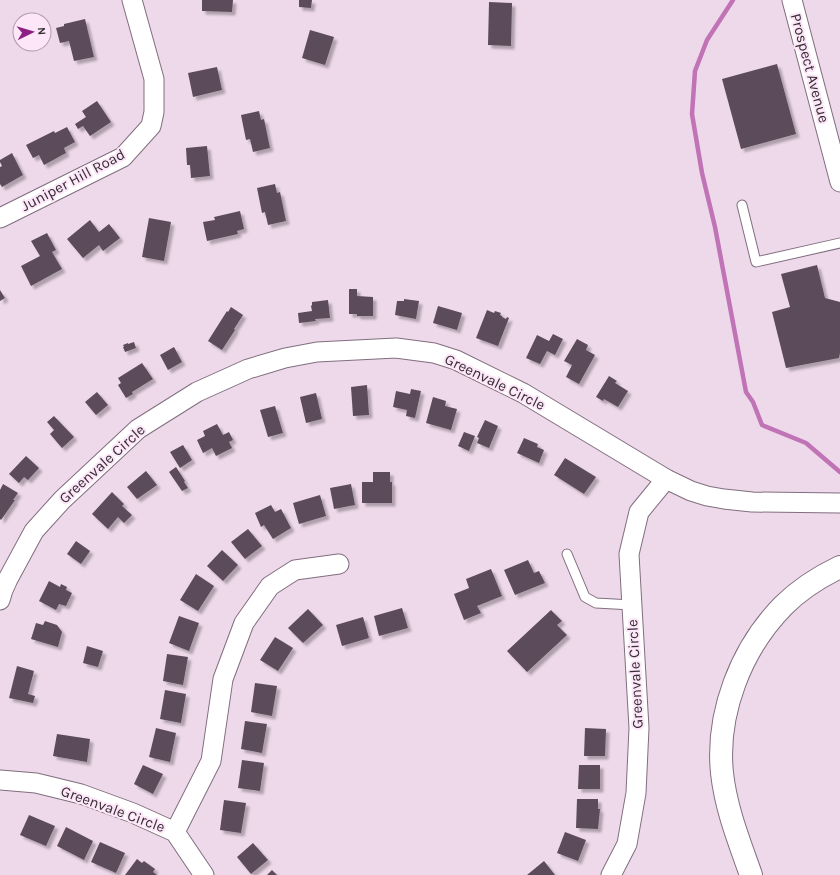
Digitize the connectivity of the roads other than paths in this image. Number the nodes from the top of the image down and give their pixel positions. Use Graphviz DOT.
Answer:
graph roads {
  1 [pos="132,0"];
  2 [pos="792,0"];
  3 [pos="840,182"];
  4 [pos="742,205"];
  5 [pos="0,218"];
  6 [pos="840,243"];
  7 [pos="666,479"];
  8 [pos="840,503"];
  9 [pos="567,554"];
  10 [pos="339,564"];
  11 [pos="840,567"];
  12 [pos="4,579"];
  13 [pos="0,600"];
  14 [pos="632,605"];
  15 [pos="0,780"];
  16 [pos="175,832"];
  17 [pos="204,875"];
  18 [pos="611,875"];
  19 [pos="750,875"];
  1 -- 5 [label="street, Juniper Hill Road"];
  2 -- 3 [label="street, Prospect Avenue"];
  4 -- 6 [label="lane"];
  7 -- 8 [label="street, Greenvale Circle"];
  7 -- 12 [label="street, Greenvale Circle"];
  7 -- 14 [label="street, Greenvale Circle"];
  9 -- 14 [label="lane"];
  10 -- 16 [label="street"];
  11 -- 19 [label="highway"];
  12 -- 13 [label="street, Greenvale Circle"];
  14 -- 18 [label="street, Greenvale Circle"];
  15 -- 16 [label="street, Greenvale Circle"];
  16 -- 17 [label="street, Greenvale Circle"];
}
